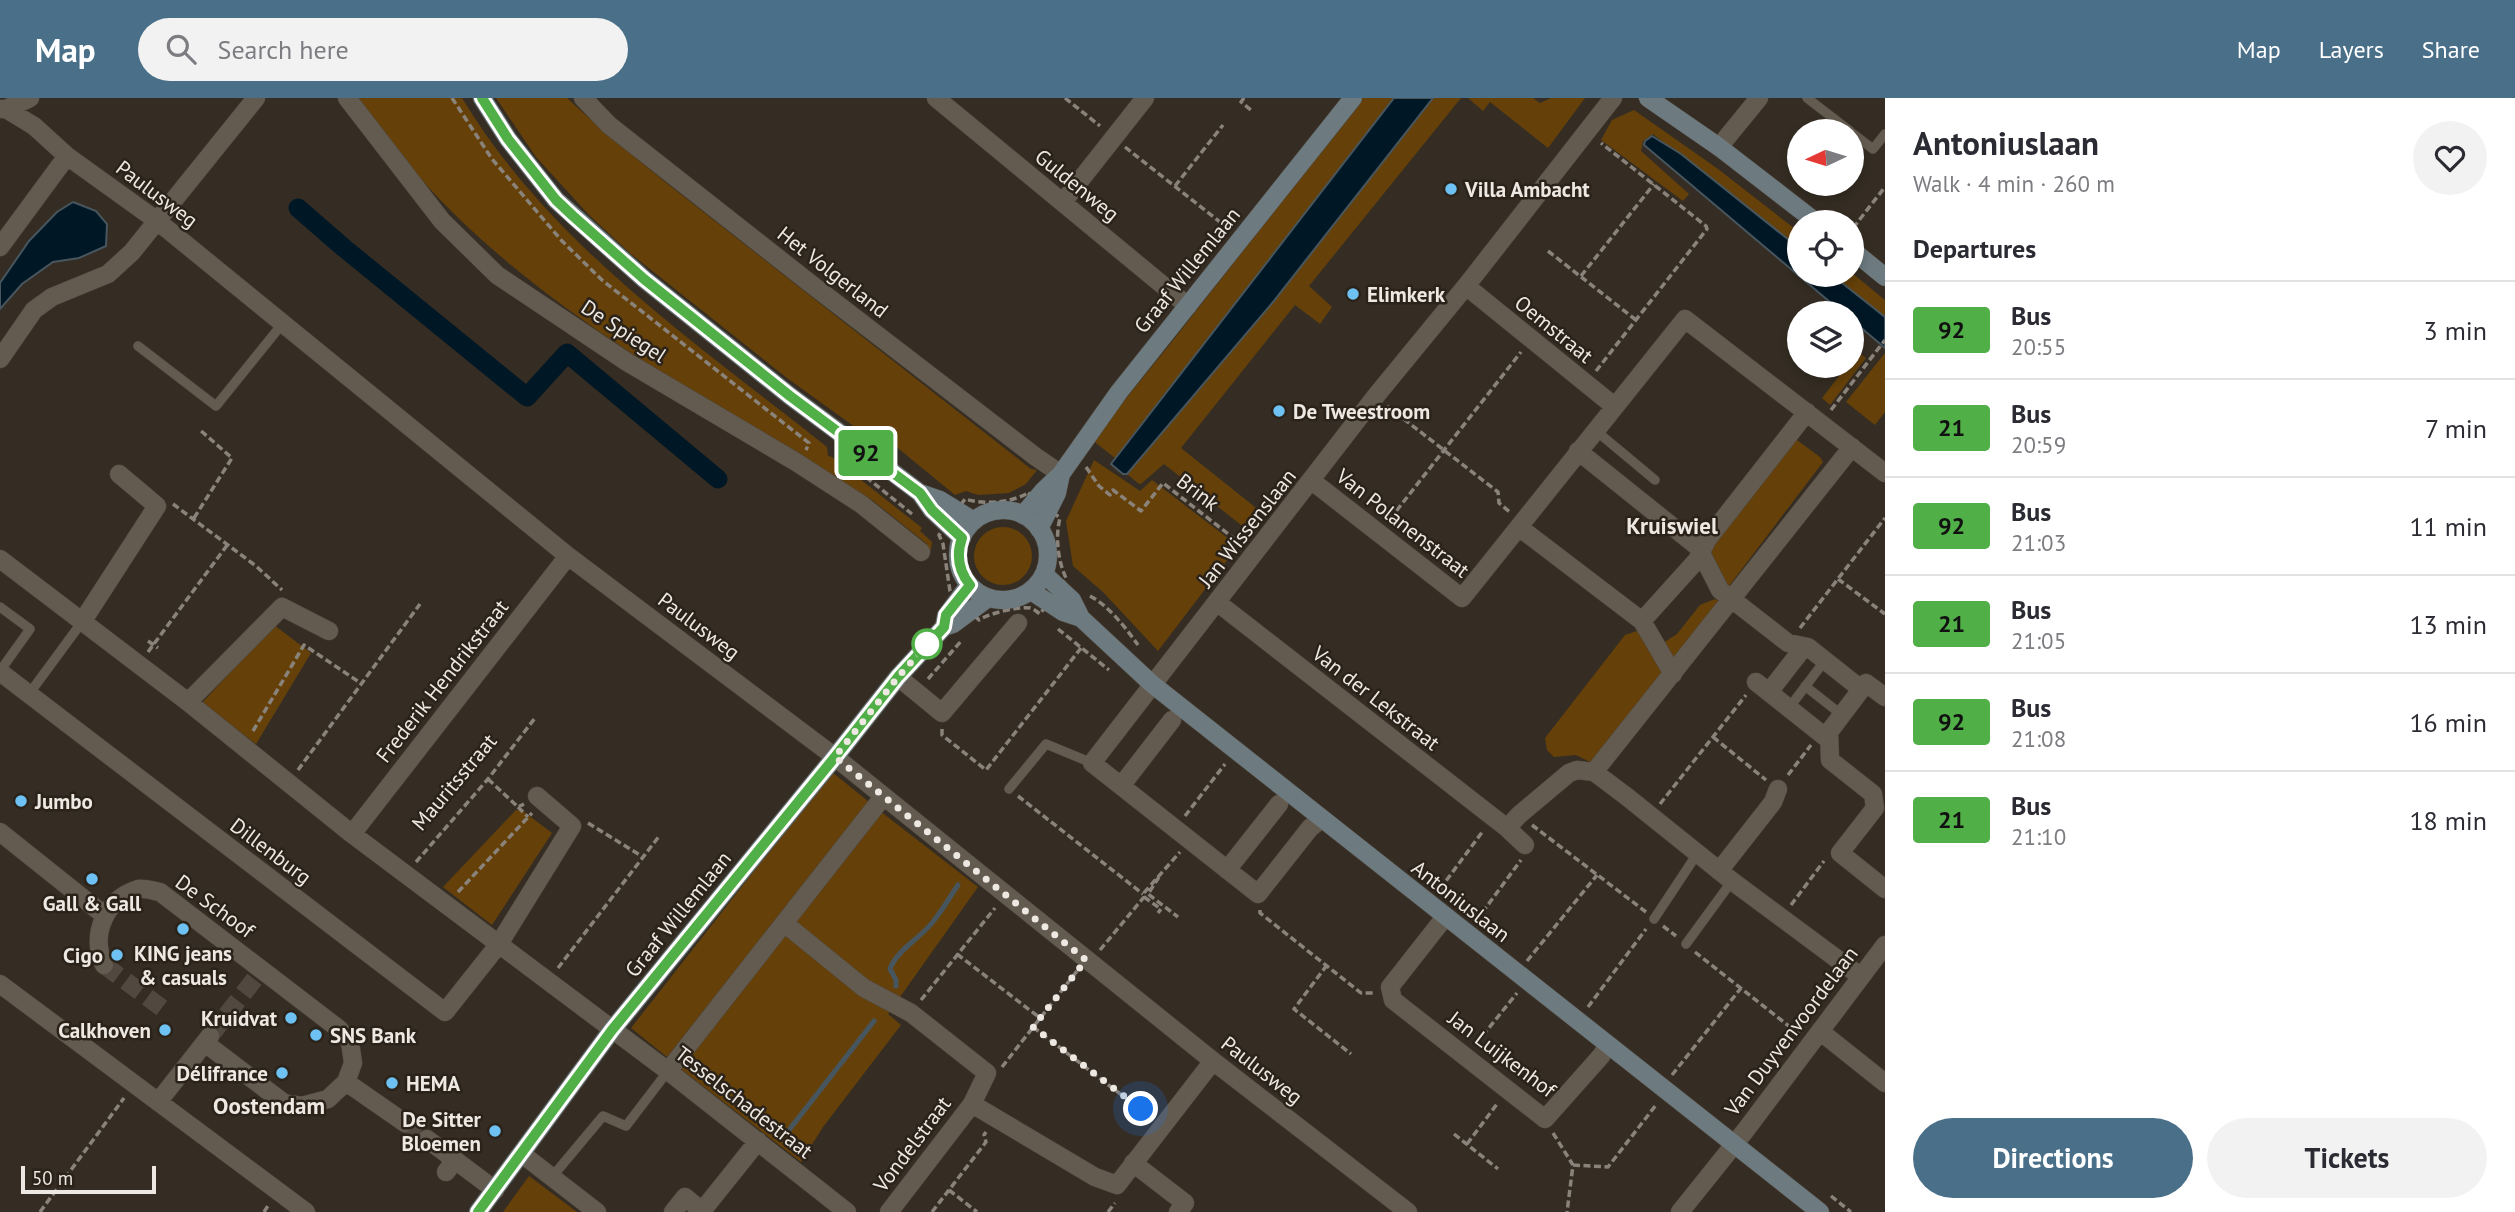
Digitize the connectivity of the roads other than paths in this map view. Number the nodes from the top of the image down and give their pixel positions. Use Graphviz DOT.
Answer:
graph roads {
  1 [pos="30,98"];
  2 [pos="256,98"];
  3 [pos="347,98"];
  4 [pos="482,98"];
  5 [pos="583,98"];
  6 [pos="936,98"];
  7 [pos="1145,98"];
  8 [pos="1353,98"];
  9 [pos="1613,98"];
  10 [pos="1648,98"];
  11 [pos="1759,98"];
  12 [pos="1807,98"];
  13 [pos="3,109"];
  14 [pos="1834,119"];
  15 [pos="1885,134"];
  16 [pos="1864,142"];
  17 [pos="1719,147"];
  18 [pos="67,156"];
  19 [pos="1063,202"];
  20 [pos="1800,210"];
  21 [pos="156,220"];
  22 [pos="0,247"];
  23 [pos="1864,260"];
  24 [pos="1885,277"];
  25 [pos="1466,286"];
  26 [pos="1188,306"];
  27 [pos="283,323"];
  28 [pos="138,346"];
  29 [pos="0,359"];
  30 [pos="1614,406"];
  31 [pos="1814,417"];
  32 [pos="1595,430"];
  33 [pos="1852,447"];
  34 [pos="1578,451"];
  35 [pos="1885,473"];
  36 [pos="119,474"];
  37 [pos="1061,474"];
  38 [pos="1655,480"];
  39 [pos="1312,481"];
  40 [pos="1042,505"];
  41 [pos="1023,515"];
  42 [pos="951,517"];
  43 [pos="974,521"];
  44 [pos="1522,526"];
  45 [pos="1039,529"];
  46 [pos="962,538"];
  47 [pos="921,552"];
  48 [pos="1701,554"];
  49 [pos="568,555"];
  50 [pos="0,559"];
  51 [pos="1044,574"];
  52 [pos="970,585"];
  53 [pos="1031,591"];
  54 [pos="1054,596"];
  55 [pos="988,598"];
  56 [pos="1731,599"];
  57 [pos="1218,603"];
  58 [pos="0,607"];
  59 [pos="970,615"];
  60 [pos="1642,621"];
  61 [pos="82,622"];
  62 [pos="1018,623"];
  63 [pos="329,631"];
  64 [pos="1796,645"];
  65 [pos="1820,667"];
  66 [pos="0,672"];
  67 [pos="1673,674"];
  68 [pos="898,677"];
  69 [pos="1152,684"];
  70 [pos="1805,686"];
  71 [pos="1861,689"];
  72 [pos="29,694"];
  73 [pos="1885,697"];
  74 [pos="1795,700"];
  75 [pos="188,702"];
  76 [pos="1842,715"];
  77 [pos="1172,720"];
  78 [pos="1829,739"];
  79 [pos="835,757"];
  80 [pos="1092,763"];
  81 [pos="1594,772"];
  82 [pos="1121,786"];
  83 [pos="1009,789"];
  84 [pos="1777,789"];
  85 [pos="883,797"];
  86 [pos="540,799"];
  87 [pos="1279,804"];
  88 [pos="1320,820"];
  89 [pos="1506,820"];
  90 [pos="0,832"];
  91 [pos="352,834"];
  92 [pos="1525,845"];
  93 [pos="1698,854"];
  94 [pos="1227,870"];
  95 [pos="1726,876"];
  96 [pos="1885,889"];
  97 [pos="104,915"];
  98 [pos="1445,917"];
  99 [pos="1654,919"];
  100 [pos="784,923"];
  101 [pos="499,944"];
  102 [pos="1686,944"];
  103 [pos="1885,945"];
  104 [pos="104,965"];
  105 [pos="1860,976"];
  106 [pos="0,984"];
  107 [pos="612,1030"];
  108 [pos="1816,1039"];
  109 [pos="1608,1045"];
  110 [pos="1213,1061"];
  111 [pos="668,1071"];
  112 [pos="346,1082"];
  113 [pos="1885,1083"];
  114 [pos="158,1102"];
  115 [pos="972,1104"];
  116 [pos="405,1123"];
  117 [pos="427,1139"];
  118 [pos="758,1141"];
  119 [pos="1734,1144"];
  120 [pos="522,1154"];
  121 [pos="1133,1163"];
  122 [pos="552,1177"];
  123 [pos="495,1189"];
  124 [pos="1185,1208"];
  125 [pos="306,1212"];
  126 [pos="478,1212"];
  127 [pos="597,1212"];
  128 [pos="673,1212"];
  129 [pos="847,1212"];
  130 [pos="889,1212"];
  131 [pos="1408,1212"];
  132 [pos="1679,1212"];
  133 [pos="1820,1212"];
  1 -- 13 [label="street"];
  2 -- 21 [label="street"];
  3 -- 47 [label="street, De Spiegel"];
  4 -- 42 [label="main road"];
  5 -- 37 [label="street, Het Volgerland"];
  6 -- 19 [label="street, Guldenweg"];
  7 -- 19 [label="street"];
  8 -- 26 [label="main road, Graaf Willemlaan"];
  9 -- 25 [label="street, Jan Wissenslaan"];
  10 -- 17 [label="main road"];
  11 -- 17 [label="street"];
  12 -- 14 [label="lane"];
  13 -- 18 [label="street, Paulusweg"];
  15 -- 16 [label="lane"];
  17 -- 20 [label="main road"];
  18 -- 21 [label="street, Paulusweg"];
  18 -- 22 [label="street"];
  19 -- 26 [label="street, Guldenweg"];
  21 -- 27 [label="street, Paulusweg"];
  21 -- 29 [label="street"];
  23 -- 24 [label="main road"];
  25 -- 30 [label="street, Oemstraat"];
  25 -- 39 [label="street, Jan Wissenslaan"];
  26 -- 37 [label="main road, Graaf Willemlaan"];
  27 -- 28 [label="lane"];
  27 -- 49 [label="street, Paulusweg"];
  30 -- 31 [label="street, Van Polanenstraat"];
  30 -- 32 [label="street, Van Polanenstraat"];
  31 -- 33 [label="street, Van Polanenstraat"];
  31 -- 48 [label="street"];
  32 -- 34 [label="street, Van Polanenstraat"];
  32 -- 38 [label="lane"];
  33 -- 35 [label="street, Van Polanenstraat"];
  33 -- 56 [label="street"];
  34 -- 44 [label="street, Van Polanenstraat"];
  34 -- 48 [label="street"];
  36 -- 61 [label="street"];
  37 -- 40 [label="main road, Graaf Willemlaan"];
  39 -- 44 [label="street, Van Polanenstraat"];
  39 -- 57 [label="street, Jan Wissenslaan"];
  40 -- 41 [label="main road, Graaf Willemlaan"];
  40 -- 45 [label="main road, Graaf Willemlaan"];
  41 -- 43 [label="main road"];
  41 -- 45 [label="main road"];
  42 -- 43 [label="main road"];
  42 -- 46 [label="main road"];
  43 -- 46 [label="main road"];
  44 -- 60 [label="street"];
  45 -- 51 [label="main road"];
  46 -- 52 [label="main road"];
  48 -- 56 [label="street"];
  48 -- 60 [label="street"];
  49 -- 79 [label="street, Paulusweg"];
  49 -- 91 [label="street, Frederik Hendrikstraat"];
  50 -- 61 [label="street"];
  51 -- 53 [label="main road"];
  51 -- 54 [label="main road, Antoniuslaan"];
  52 -- 55 [label="main road"];
  52 -- 59 [label="main road, Graaf Willemlaan"];
  53 -- 54 [label="main road, Antoniuslaan"];
  53 -- 55 [label="main road"];
  54 -- 69 [label="main road, Antoniuslaan"];
  55 -- 59 [label="main road, Graaf Willemlaan"];
  56 -- 64 [label="street"];
  56 -- 67 [label="street"];
  57 -- 69 [label="street, Jan Wissenslaan"];
  57 -- 89 [label="street, Van der Lekstraat"];
  58 -- 66 [label="lane"];
  59 -- 68 [label="main road, Graaf Willemlaan"];
  60 -- 67 [label="street"];
  61 -- 72 [label="lane"];
  61 -- 75 [label="street"];
  62 -- 68 [label="street"];
  63 -- 75 [label="street"];
  64 -- 71 [label="street"];
  64 -- 78 [label="street"];
  65 -- 70 [label="lane"];
  66 -- 72 [label="street, Dillenburg"];
  67 -- 81 [label="street"];
  68 -- 79 [label="main road, Graaf Willemlaan"];
  69 -- 80 [label="street, Jan Wissenslaan"];
  69 -- 88 [label="main road, Antoniuslaan"];
  70 -- 74 [label="lane"];
  70 -- 76 [label="lane"];
  71 -- 73 [label="street"];
  71 -- 76 [label="street"];
  72 -- 101 [label="street, Dillenburg"];
  75 -- 91 [label="street"];
  76 -- 78 [label="street"];
  77 -- 82 [label="street"];
  78 -- 96 [label="street"];
  79 -- 85 [label="street, Paulusweg"];
  79 -- 107 [label="main road, Graaf Willemlaan"];
  80 -- 82 [label="street"];
  80 -- 83 [label="lane"];
  81 -- 89 [label="street"];
  81 -- 93 [label="street"];
  82 -- 94 [label="street"];
  84 -- 95 [label="street"];
  85 -- 100 [label="street"];
  85 -- 110 [label="street, Paulusweg"];
  86 -- 101 [label="street"];
  87 -- 94 [label="street"];
  88 -- 94 [label="street"];
  88 -- 98 [label="main road, Antoniuslaan"];
  89 -- 92 [label="street, Van der Lekstraat"];
  90 -- 97 [label="street"];
  91 -- 101 [label="street"];
  93 -- 95 [label="street"];
  93 -- 99 [label="lane"];
  95 -- 102 [label="lane"];
  95 -- 105 [label="street"];
  97 -- 104 [label="street"];
  97 -- 112 [label="street, De Schoof"];
  98 -- 109 [label="main road, Antoniuslaan"];
  98 -- 109 [label="street, Jan Luijkenhof"];
  100 -- 111 [label="street"];
  100 -- 115 [label="street, Vondelstraat"];
  101 -- 107 [label="street"];
  103 -- 105 [label="street, Van Duyvenvoordelaan"];
  105 -- 108 [label="street, Van Duyvenvoordelaan"];
  106 -- 114 [label="street"];
  107 -- 111 [label="street, Tesselschadestraat"];
  107 -- 120 [label="main road, Graaf Willemlaan"];
  108 -- 113 [label="street"];
  108 -- 119 [label="street, Van Duyvenvoordelaan"];
  109 -- 119 [label="main road, Antoniuslaan"];
  110 -- 121 [label="street, Vondelstraat"];
  110 -- 131 [label="street, Paulusweg"];
  111 -- 118 [label="street, Tesselschadestraat"];
  111 -- 122 [label="lane"];
  112 -- 114 [label="street"];
  112 -- 116 [label="street"];
  114 -- 125 [label="street"];
  115 -- 121 [label="street, Vondelstraat"];
  115 -- 130 [label="street, Vondelstraat"];
  117 -- 123 [label="street"];
  118 -- 128 [label="street"];
  118 -- 129 [label="street, Tesselschadestraat"];
  119 -- 132 [label="street, Van Duyvenvoordelaan"];
  119 -- 133 [label="main road, Antoniuslaan"];
  120 -- 122 [label="street"];
  120 -- 123 [label="main road, Graaf Willemlaan"];
  121 -- 124 [label="street"];
  122 -- 127 [label="street"];
  123 -- 126 [label="main road, Graaf Willemlaan"];
}
